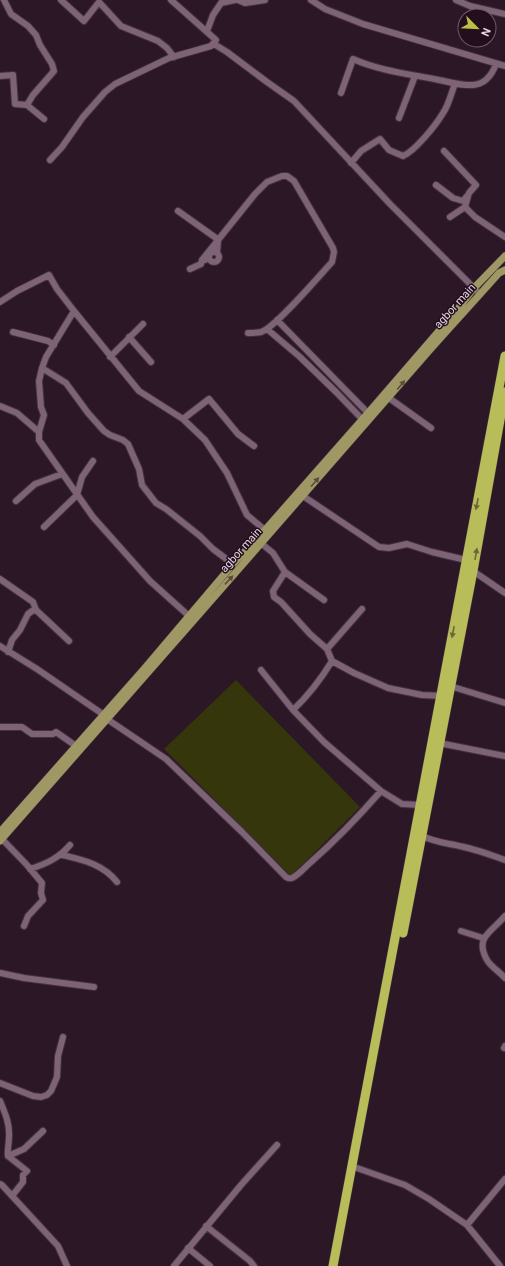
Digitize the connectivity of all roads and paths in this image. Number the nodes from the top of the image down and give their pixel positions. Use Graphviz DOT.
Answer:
graph roads {
  1 [pos="4,0"];
  2 [pos="61,0"];
  3 [pos="171,0"];
  4 [pos="235,0"];
  5 [pos="238,0"];
  6 [pos="265,0"];
  7 [pos="311,0"];
  8 [pos="456,0"];
  9 [pos="100,1"];
  10 [pos="224,1"];
  11 [pos="244,2"];
  12 [pos="505,14"];
  13 [pos="207,31"];
  14 [pos="214,44"];
  15 [pos="174,57"];
  16 [pos="496,64"];
  17 [pos="505,66"];
  18 [pos="0,76"];
  19 [pos="415,76"];
  20 [pos="455,84"];
  21 [pos="341,93"];
  22 [pos="27,105"];
  23 [pos="399,118"];
  24 [pos="44,119"];
  25 [pos="444,151"];
  26 [pos="50,160"];
  27 [pos="351,163"];
  28 [pos="436,185"];
  29 [pos="469,194"];
  30 [pos="465,207"];
  31 [pos="178,211"];
  32 [pos="450,217"];
  33 [pos="505,237"];
  34 [pos="218,241"];
  35 [pos="505,256"];
  36 [pos="202,260"];
  37 [pos="190,269"];
  38 [pos="500,269"];
  39 [pos="474,288"];
  40 [pos="480,294"];
  41 [pos="0,302"];
  42 [pos="74,311"];
  43 [pos="277,320"];
  44 [pos="143,324"];
  45 [pos="267,329"];
  46 [pos="13,332"];
  47 [pos="248,333"];
  48 [pos="129,337"];
  49 [pos="54,345"];
  50 [pos="505,356"];
  51 [pos="110,357"];
  52 [pos="151,362"];
  53 [pos="42,368"];
  54 [pos="505,392"];
  55 [pos="390,398"];
  56 [pos="0,406"];
  57 [pos="368,413"];
  58 [pos="183,419"];
  59 [pos="362,419"];
  60 [pos="431,428"];
  61 [pos="39,432"];
  62 [pos="254,446"];
  63 [pos="93,460"];
  64 [pos="62,474"];
  65 [pos="77,495"];
  66 [pos="303,496"];
  67 [pos="16,501"];
  68 [pos="44,527"];
  69 [pos="265,530"];
  70 [pos="262,544"];
  71 [pos="466,560"];
  72 [pos="233,564"];
  73 [pos="472,571"];
  74 [pos="285,572"];
  75 [pos="0,579"];
  76 [pos="505,593"];
  77 [pos="324,600"];
  78 [pos="362,609"];
  79 [pos="36,610"];
  80 [pos="189,616"];
  81 [pos="69,642"];
  82 [pos="0,646"];
  83 [pos="328,649"];
  84 [pos="8,652"];
  85 [pos="332,661"];
  86 [pos="261,670"];
  87 [pos="450,686"];
  88 [pos="444,696"];
  89 [pos="505,703"];
  90 [pos="293,710"];
  91 [pos="106,717"];
  92 [pos="0,727"];
  93 [pos="439,743"];
  94 [pos="76,746"];
  95 [pos="505,756"];
  96 [pos="381,791"];
  97 [pos="420,805"];
  98 [pos="422,836"];
  99 [pos="1,837"];
  100 [pos="70,846"];
  101 [pos="62,855"];
  102 [pos="505,860"];
  103 [pos="30,869"];
  104 [pos="117,882"];
  105 [pos="505,916"];
  106 [pos="24,926"];
  107 [pos="461,931"];
  108 [pos="483,938"];
  109 [pos="0,973"];
  110 [pos="505,978"];
  111 [pos="94,986"];
  112 [pos="63,1037"];
  113 [pos="0,1083"];
  114 [pos="0,1101"];
  115 [pos="43,1131"];
  116 [pos="277,1145"];
  117 [pos="8,1156"];
  118 [pos="357,1168"];
  119 [pos="505,1179"];
  120 [pos="0,1184"];
  121 [pos="12,1196"];
  122 [pos="467,1225"];
  123 [pos="206,1226"];
  124 [pos="188,1248"];
  125 [pos="66,1266"];
  126 [pos="174,1266"];
  127 [pos="210,1266"];
  128 [pos="254,1266"];
  129 [pos="333,1266"];
  130 [pos="339,1266"];
  131 [pos="500,1266"];
  1 -- 22 [label="street"];
  2 -- 9 [label="street"];
  3 -- 13 [label="street"];
  4 -- 10 [label="street"];
  5 -- 11 [label="street"];
  6 -- 11 [label="street"];
  7 -- 16 [label="street"];
  8 -- 12 [label="street"];
  9 -- 15 [label="street"];
  10 -- 13 [label="street"];
  13 -- 14 [label="street"];
  14 -- 15 [label="street"];
  14 -- 27 [label="street"];
  15 -- 26 [label="street"];
  16 -- 17 [label="street"];
  16 -- 20 [label="street"];
  18 -- 22 [label="street"];
  19 -- 20 [label="street"];
  19 -- 21 [label="street"];
  19 -- 23 [label="street"];
  20 -- 27 [label="street"];
  22 -- 24 [label="street"];
  25 -- 29 [label="street"];
  27 -- 39 [label="street"];
  28 -- 29 [label="street"];
  29 -- 30 [label="street"];
  30 -- 32 [label="street"];
  30 -- 33 [label="street"];
  31 -- 34 [label="street"];
  34 -- 36 [label="street"];
  34 -- 36 [label="street"];
  34 -- 43 [label="street"];
  35 -- 38 [label="main road"];
  36 -- 37 [label="street"];
  38 -- 39 [label="main road, agbor main"];
  38 -- 40 [label="main road, agbor main"];
  39 -- 40 [label="street"];
  39 -- 57 [label="main road, agbor main"];
  55 -- 40 [label="main road, agbor main, one-way"];
  41 -- 42 [label="street"];
  42 -- 49 [label="street"];
  42 -- 51 [label="street"];
  43 -- 45 [label="street"];
  43 -- 57 [label="street"];
  44 -- 48 [label="street"];
  45 -- 47 [label="street"];
  45 -- 59 [label="street"];
  46 -- 49 [label="street"];
  48 -- 51 [label="street"];
  48 -- 52 [label="street"];
  49 -- 53 [label="street"];
  50 -- 71 [label="highway, one-way"];
  51 -- 58 [label="street"];
  53 -- 61 [label="street"];
  53 -- 72 [label="street"];
  73 -- 54 [label="highway, one-way"];
  55 -- 60 [label="street"];
  66 -- 55 [label="main road, agbor main, one-way"];
  56 -- 61 [label="street"];
  57 -- 59 [label="main road, agbor main"];
  58 -- 62 [label="street"];
  58 -- 69 [label="street"];
  59 -- 69 [label="main road, agbor main"];
  61 -- 64 [label="street"];
  63 -- 65 [label="street"];
  64 -- 65 [label="street"];
  64 -- 67 [label="street"];
  65 -- 68 [label="street"];
  65 -- 80 [label="street"];
  66 -- 70 [label="main road, agbor main"];
  66 -- 71 [label="street"];
  69 -- 72 [label="main road, agbor main"];
  70 -- 74 [label="street"];
  91 -- 70 [label="main road, agbor main, one-way"];
  71 -- 88 [label="highway, one-way"];
  72 -- 80 [label="main road, agbor main"];
  73 -- 76 [label="street"];
  73 -- 87 [label="highway"];
  74 -- 77 [label="street"];
  74 -- 83 [label="street"];
  75 -- 79 [label="street"];
  78 -- 83 [label="street"];
  79 -- 81 [label="street"];
  79 -- 84 [label="street"];
  80 -- 91 [label="main road, agbor main"];
  82 -- 84 [label="street"];
  83 -- 85 [label="street"];
  84 -- 91 [label="street"];
  85 -- 88 [label="street"];
  85 -- 90 [label="street"];
  86 -- 90 [label="street"];
  87 -- 88 [label="highway"];
  87 -- 89 [label="street"];
  88 -- 93 [label="highway"];
  88 -- 97 [label="highway"];
  90 -- 96 [label="street"];
  91 -- 94 [label="main road, agbor main"];
  91 -- 96 [label="street"];
  91 -- 99 [label="main road, agbor main"];
  92 -- 94 [label="street"];
  93 -- 95 [label="street"];
  93 -- 98 [label="highway"];
  94 -- 99 [label="main road, agbor main"];
  96 -- 97 [label="street"];
  97 -- 129 [label="highway"];
  98 -- 102 [label="street"];
  98 -- 118 [label="highway"];
  99 -- 103 [label="street"];
  100 -- 101 [label="street"];
  101 -- 103 [label="street"];
  101 -- 104 [label="street"];
  103 -- 106 [label="street"];
  105 -- 108 [label="street"];
  107 -- 108 [label="street"];
  108 -- 110 [label="street"];
  109 -- 111 [label="street"];
  112 -- 113 [label="street"];
  114 -- 117 [label="street"];
  115 -- 117 [label="street"];
  116 -- 123 [label="street"];
  117 -- 121 [label="street"];
  118 -- 122 [label="street"];
  118 -- 130 [label="highway"];
  119 -- 122 [label="street"];
  120 -- 121 [label="street"];
  121 -- 125 [label="street"];
  122 -- 131 [label="street"];
  123 -- 124 [label="street"];
  123 -- 128 [label="street"];
  124 -- 126 [label="street"];
  124 -- 127 [label="street"];
}
